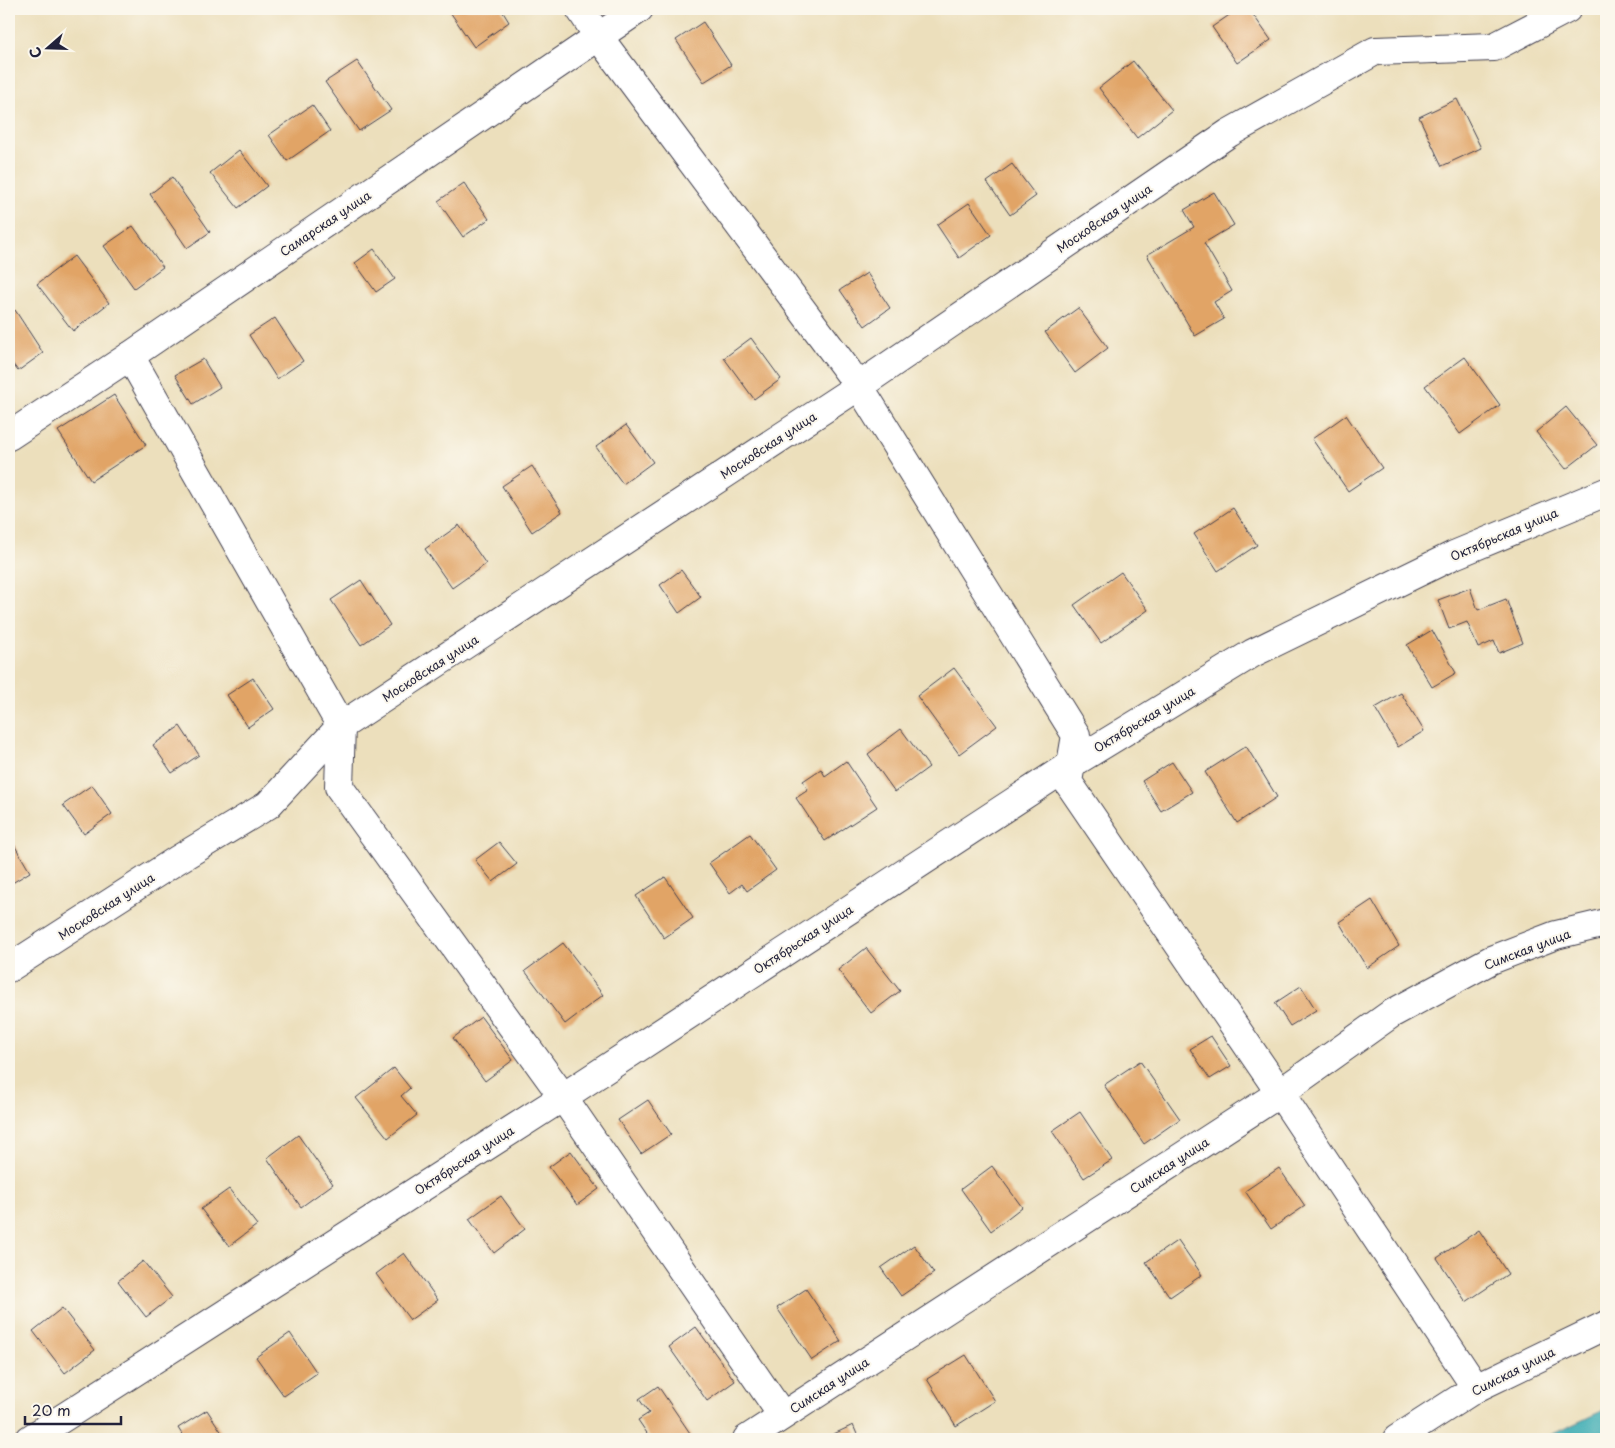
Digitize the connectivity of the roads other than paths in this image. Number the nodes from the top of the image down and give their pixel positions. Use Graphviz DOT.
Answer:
graph roads {
  1 [pos="580,9"];
  2 [pos="639,9"];
  3 [pos="1567,9"];
  4 [pos="598,36"];
  5 [pos="130,356"];
  6 [pos="858,386"];
  7 [pos="9,436"];
  8 [pos="1606,492"];
  9 [pos="341,726"];
  10 [pos="1073,763"];
  11 [pos="1606,923"];
  12 [pos="9,968"];
  13 [pos="1280,1093"];
  14 [pos="563,1097"];
  15 [pos="1606,1325"];
  16 [pos="1476,1388"];
  17 [pos="782,1415"];
  18 [pos="30,1439"];
  19 [pos="747,1439"];
  20 [pos="1397,1439"];
  1 -- 4 [label="street"];
  2 -- 4 [label="street, Самарская улица"];
  3 -- 6 [label="street, Московская улица"];
  4 -- 5 [label="street, Самарская улица"];
  4 -- 6 [label="street"];
  5 -- 7 [label="street, Самарская улица"];
  5 -- 9 [label="street"];
  6 -- 9 [label="street, Московская улица"];
  6 -- 10 [label="street"];
  8 -- 10 [label="street, Октябрьская улица"];
  9 -- 12 [label="street, Московская улица"];
  9 -- 14 [label="street"];
  10 -- 13 [label="street"];
  10 -- 14 [label="street, Октябрьская улица"];
  11 -- 13 [label="street, Симская улица"];
  13 -- 16 [label="street"];
  13 -- 17 [label="street, Симская улица"];
  14 -- 17 [label="street"];
  14 -- 18 [label="street, Октябрьская улица"];
  15 -- 16 [label="street, Симская улица"];
  16 -- 20 [label="street, Симская улица"];
  17 -- 19 [label="street, Симская улица"];
}
